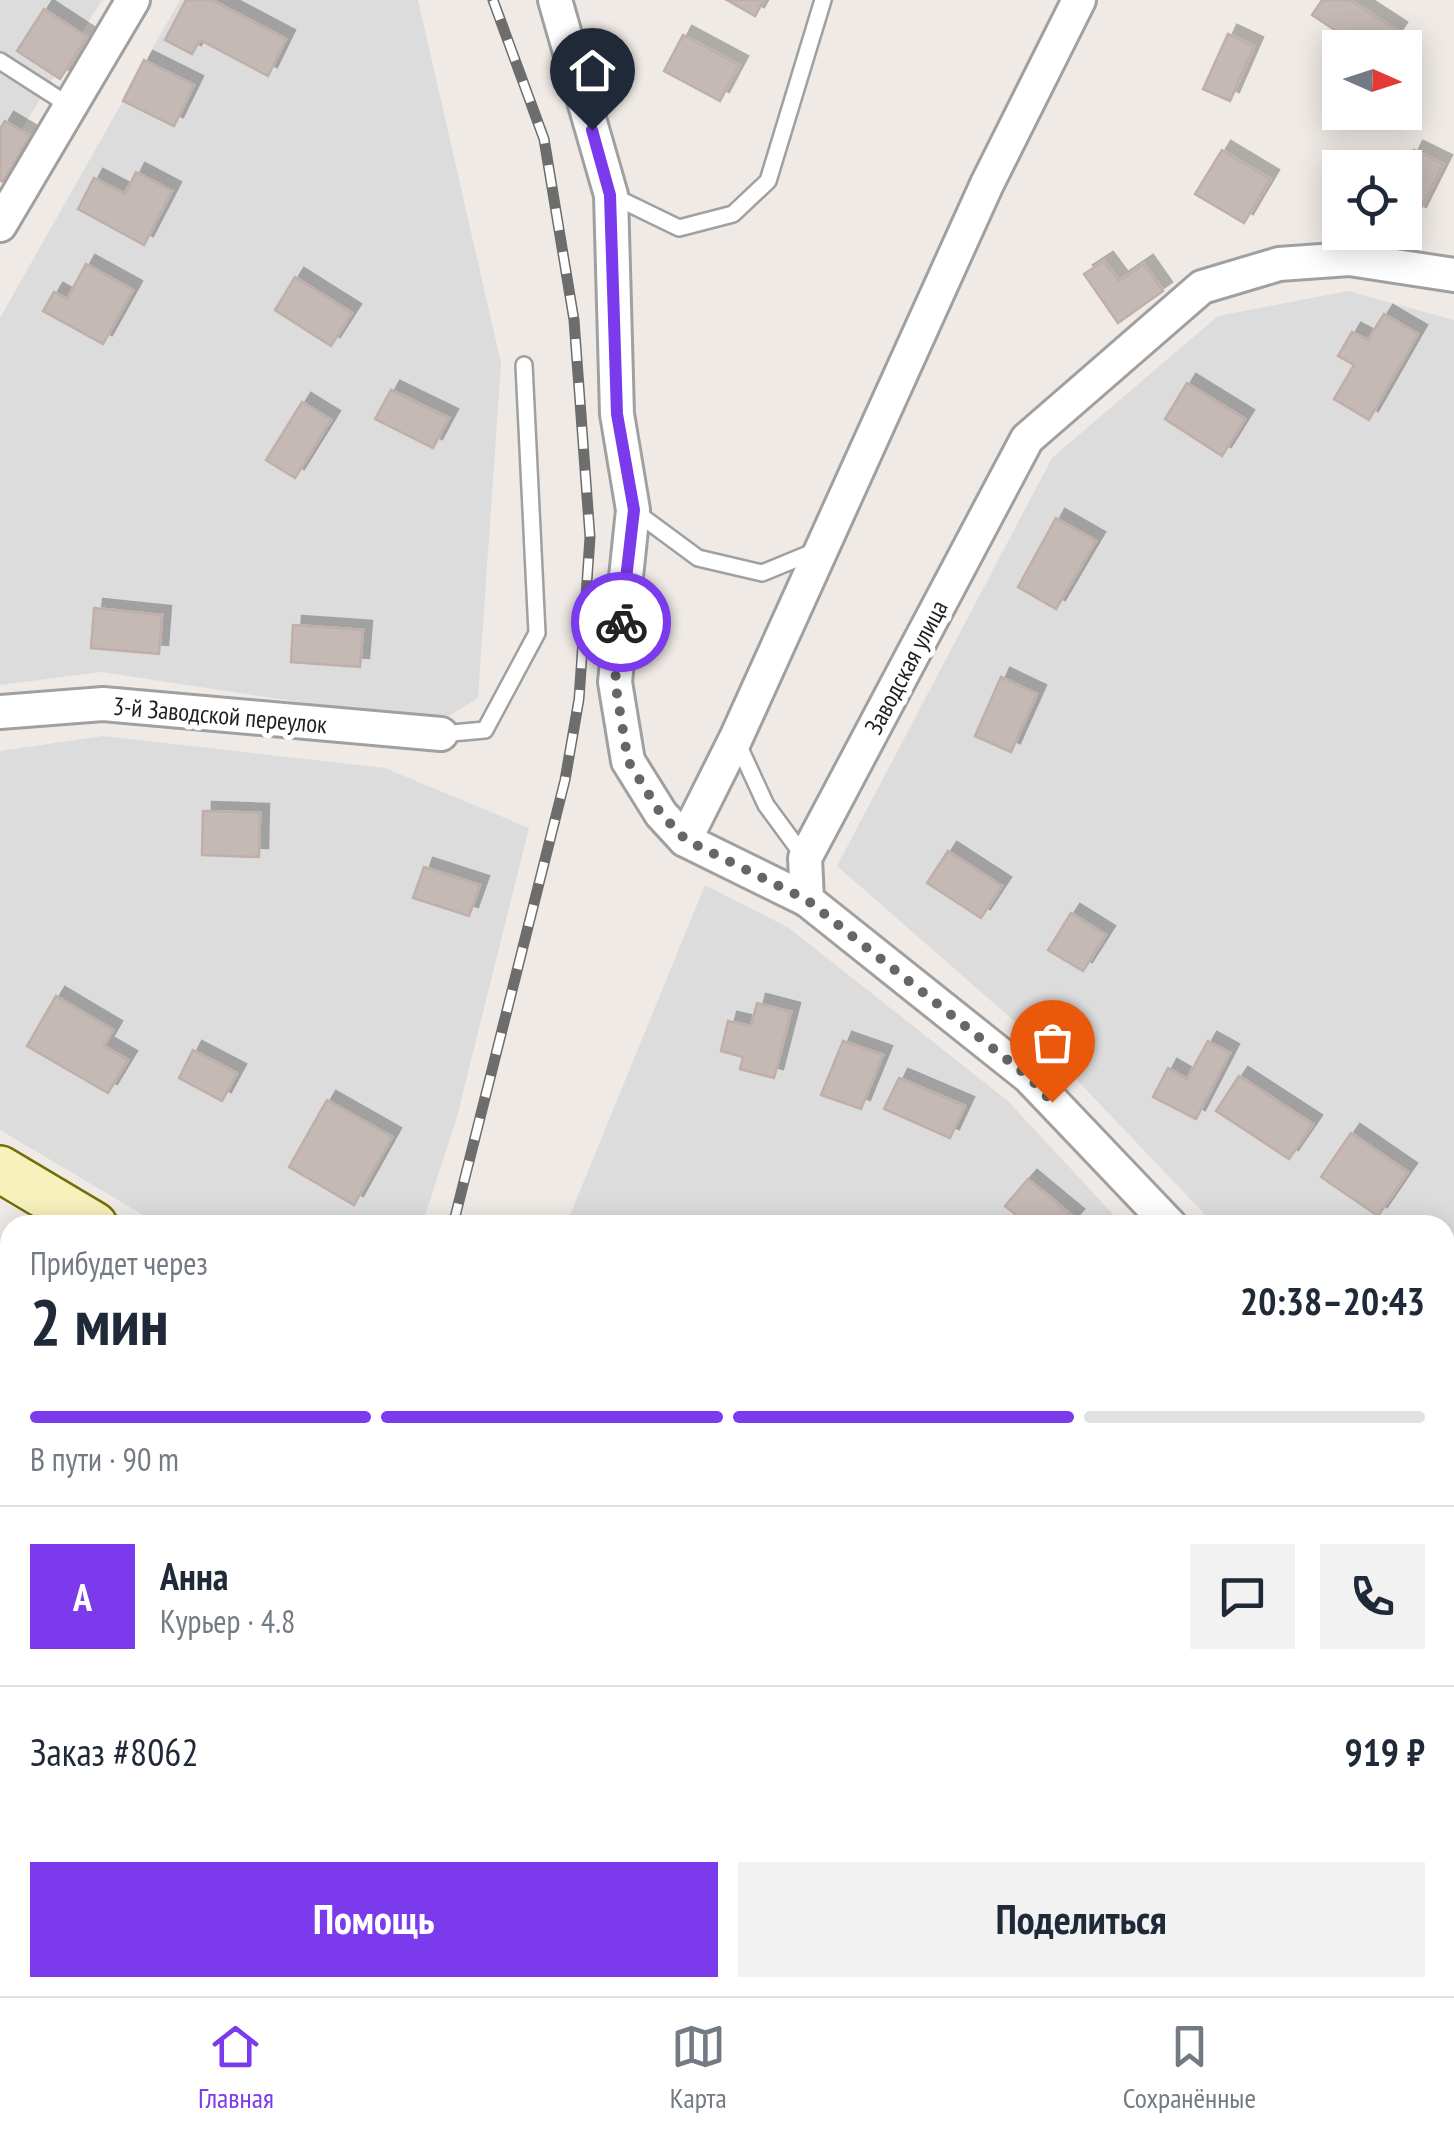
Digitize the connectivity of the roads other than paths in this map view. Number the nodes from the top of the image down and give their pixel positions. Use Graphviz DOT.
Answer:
graph roads {
  1 [pos="133,0"];
  2 [pos="555,0"];
  3 [pos="823,0"];
  4 [pos="1079,0"];
  5 [pos="0,61"];
  6 [pos="70,106"];
  7 [pos="610,195"];
  8 [pos="0,225"];
  9 [pos="1454,275"];
  10 [pos="524,365"];
  11 [pos="634,510"];
  12 [pos="819,550"];
  13 [pos="0,712"];
  14 [pos="441,734"];
  15 [pos="736,738"];
  16 [pos="686,840"];
  17 [pos="805,858"];
  18 [pos="807,900"];
  19 [pos="0,1169"];
  20 [pos="77,1215"];
  21 [pos="1160,1215"];
  1 -- 6 [label="street"];
  2 -- 7 [label="street"];
  3 -- 7 [label="lane"];
  4 -- 12 [label="street"];
  5 -- 6 [label="lane"];
  6 -- 8 [label="street"];
  7 -- 11 [label="street"];
  9 -- 17 [label="street, Заводская улица"];
  10 -- 14 [label="lane"];
  11 -- 12 [label="lane"];
  11 -- 16 [label="street"];
  12 -- 15 [label="street"];
  13 -- 14 [label="street, 3-й Заводской переулок"];
  15 -- 16 [label="street"];
  15 -- 17 [label="lane"];
  16 -- 18 [label="street"];
  17 -- 18 [label="street"];
  18 -- 21 [label="street"];
  19 -- 20 [label="main road"];
}
